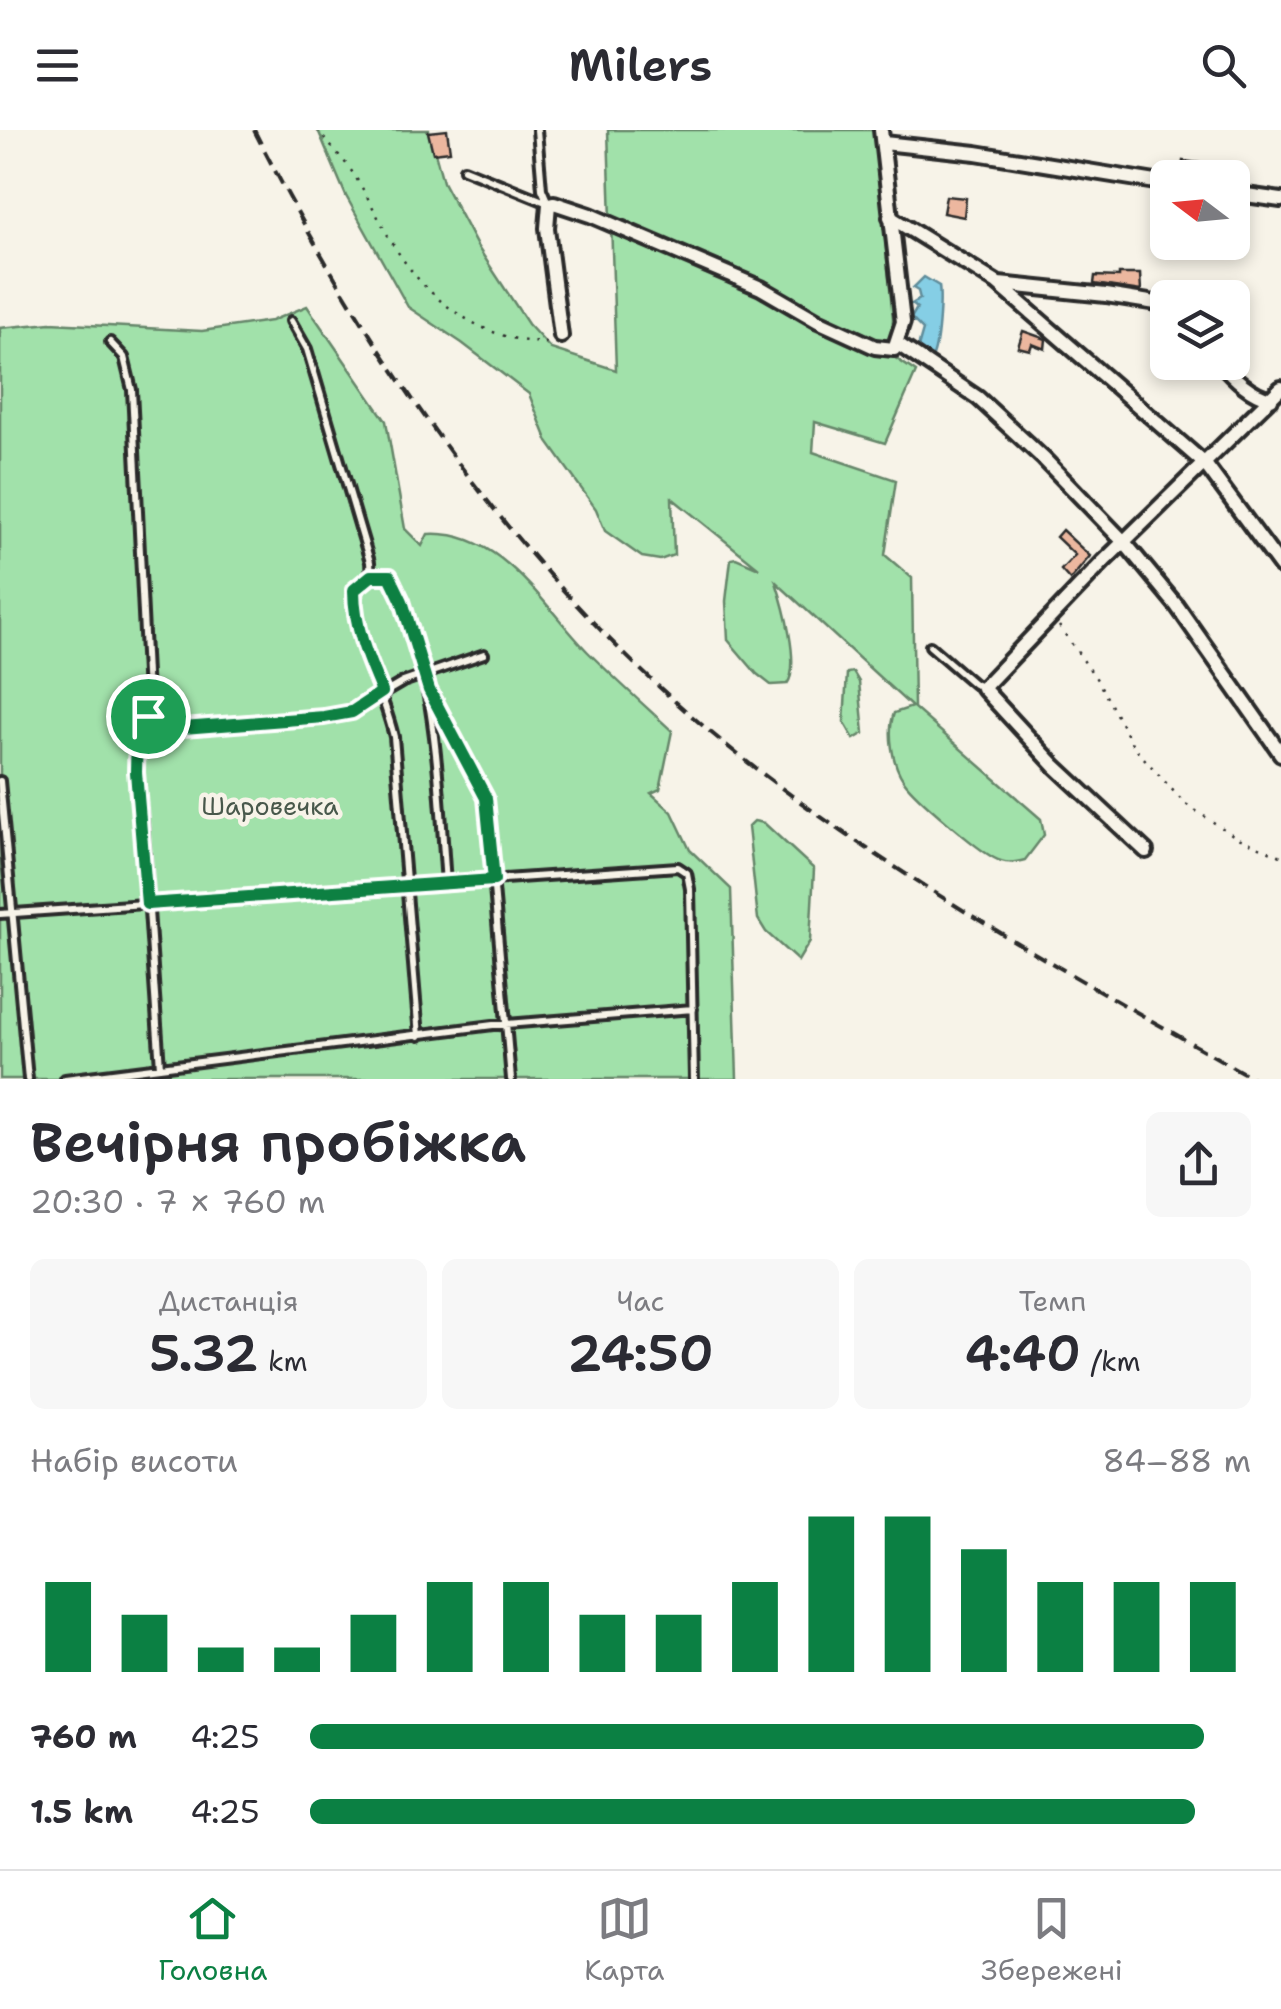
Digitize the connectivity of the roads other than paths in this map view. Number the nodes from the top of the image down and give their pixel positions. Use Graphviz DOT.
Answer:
graph roads {
  1 [pos="538,130"];
  2 [pos="882,136"];
  3 [pos="464,169"];
  4 [pos="1150,181"];
  5 [pos="1250,196"];
  6 [pos="1281,200"];
  7 [pos="549,204"];
  8 [pos="890,217"];
  9 [pos="997,283"];
  10 [pos="1150,302"];
  11 [pos="291,321"];
  12 [pos="561,336"];
  13 [pos="110,342"];
  14 [pos="898,344"];
  15 [pos="1240,380"];
  16 [pos="1278,392"];
  17 [pos="1204,464"];
  18 [pos="1124,542"];
  19 [pos="1281,567"];
  20 [pos="371,576"];
  21 [pos="930,646"];
  22 [pos="484,654"];
  23 [pos="426,676"];
  24 [pos="983,688"];
  25 [pos="429,690"];
  26 [pos="382,692"];
  27 [pos="148,716"];
  28 [pos="1281,754"];
  29 [pos="0,780"];
  30 [pos="1146,851"];
  31 [pos="494,880"];
  32 [pos="446,883"];
  33 [pos="408,886"];
  34 [pos="147,904"];
  35 [pos="0,914"];
  36 [pos="13,914"];
  37 [pos="693,1009"];
  38 [pos="507,1024"];
  39 [pos="419,1036"];
  40 [pos="160,1067"];
  41 [pos="28,1079"];
  42 [pos="66,1079"];
  43 [pos="511,1079"];
  44 [pos="694,1079"];
  1 -- 7 [label="lane"];
  2 -- 4 [label="street"];
  2 -- 8 [label="street"];
  3 -- 7 [label="lane"];
  5 -- 6 [label="street"];
  7 -- 12 [label="street"];
  7 -- 14 [label="street"];
  8 -- 9 [label="street"];
  8 -- 14 [label="street"];
  9 -- 10 [label="street"];
  9 -- 17 [label="street"];
  11 -- 20 [label="lane"];
  13 -- 27 [label="lane"];
  14 -- 18 [label="street"];
  15 -- 16 [label="street"];
  16 -- 17 [label="street"];
  17 -- 18 [label="street"];
  17 -- 19 [label="street"];
  18 -- 24 [label="street"];
  18 -- 28 [label="street"];
  20 -- 23 [label="lane"];
  20 -- 26 [label="lane"];
  21 -- 24 [label="lane"];
  22 -- 23 [label="lane"];
  23 -- 25 [label="lane"];
  23 -- 26 [label="lane"];
  24 -- 30 [label="street"];
  25 -- 31 [label="lane"];
  25 -- 32 [label="lane"];
  26 -- 27 [label="lane"];
  26 -- 33 [label="lane"];
  27 -- 34 [label="lane"];
  29 -- 36 [label="lane"];
  31 -- 32 [label="lane"];
  31 -- 37 [label="lane"];
  31 -- 38 [label="lane"];
  32 -- 33 [label="lane"];
  33 -- 34 [label="lane"];
  33 -- 39 [label="lane"];
  34 -- 36 [label="lane"];
  34 -- 40 [label="lane"];
  35 -- 36 [label="lane"];
  36 -- 41 [label="lane"];
  37 -- 38 [label="lane"];
  37 -- 44 [label="lane"];
  38 -- 39 [label="lane"];
  38 -- 43 [label="lane"];
  39 -- 40 [label="lane"];
  40 -- 42 [label="lane"];
}
